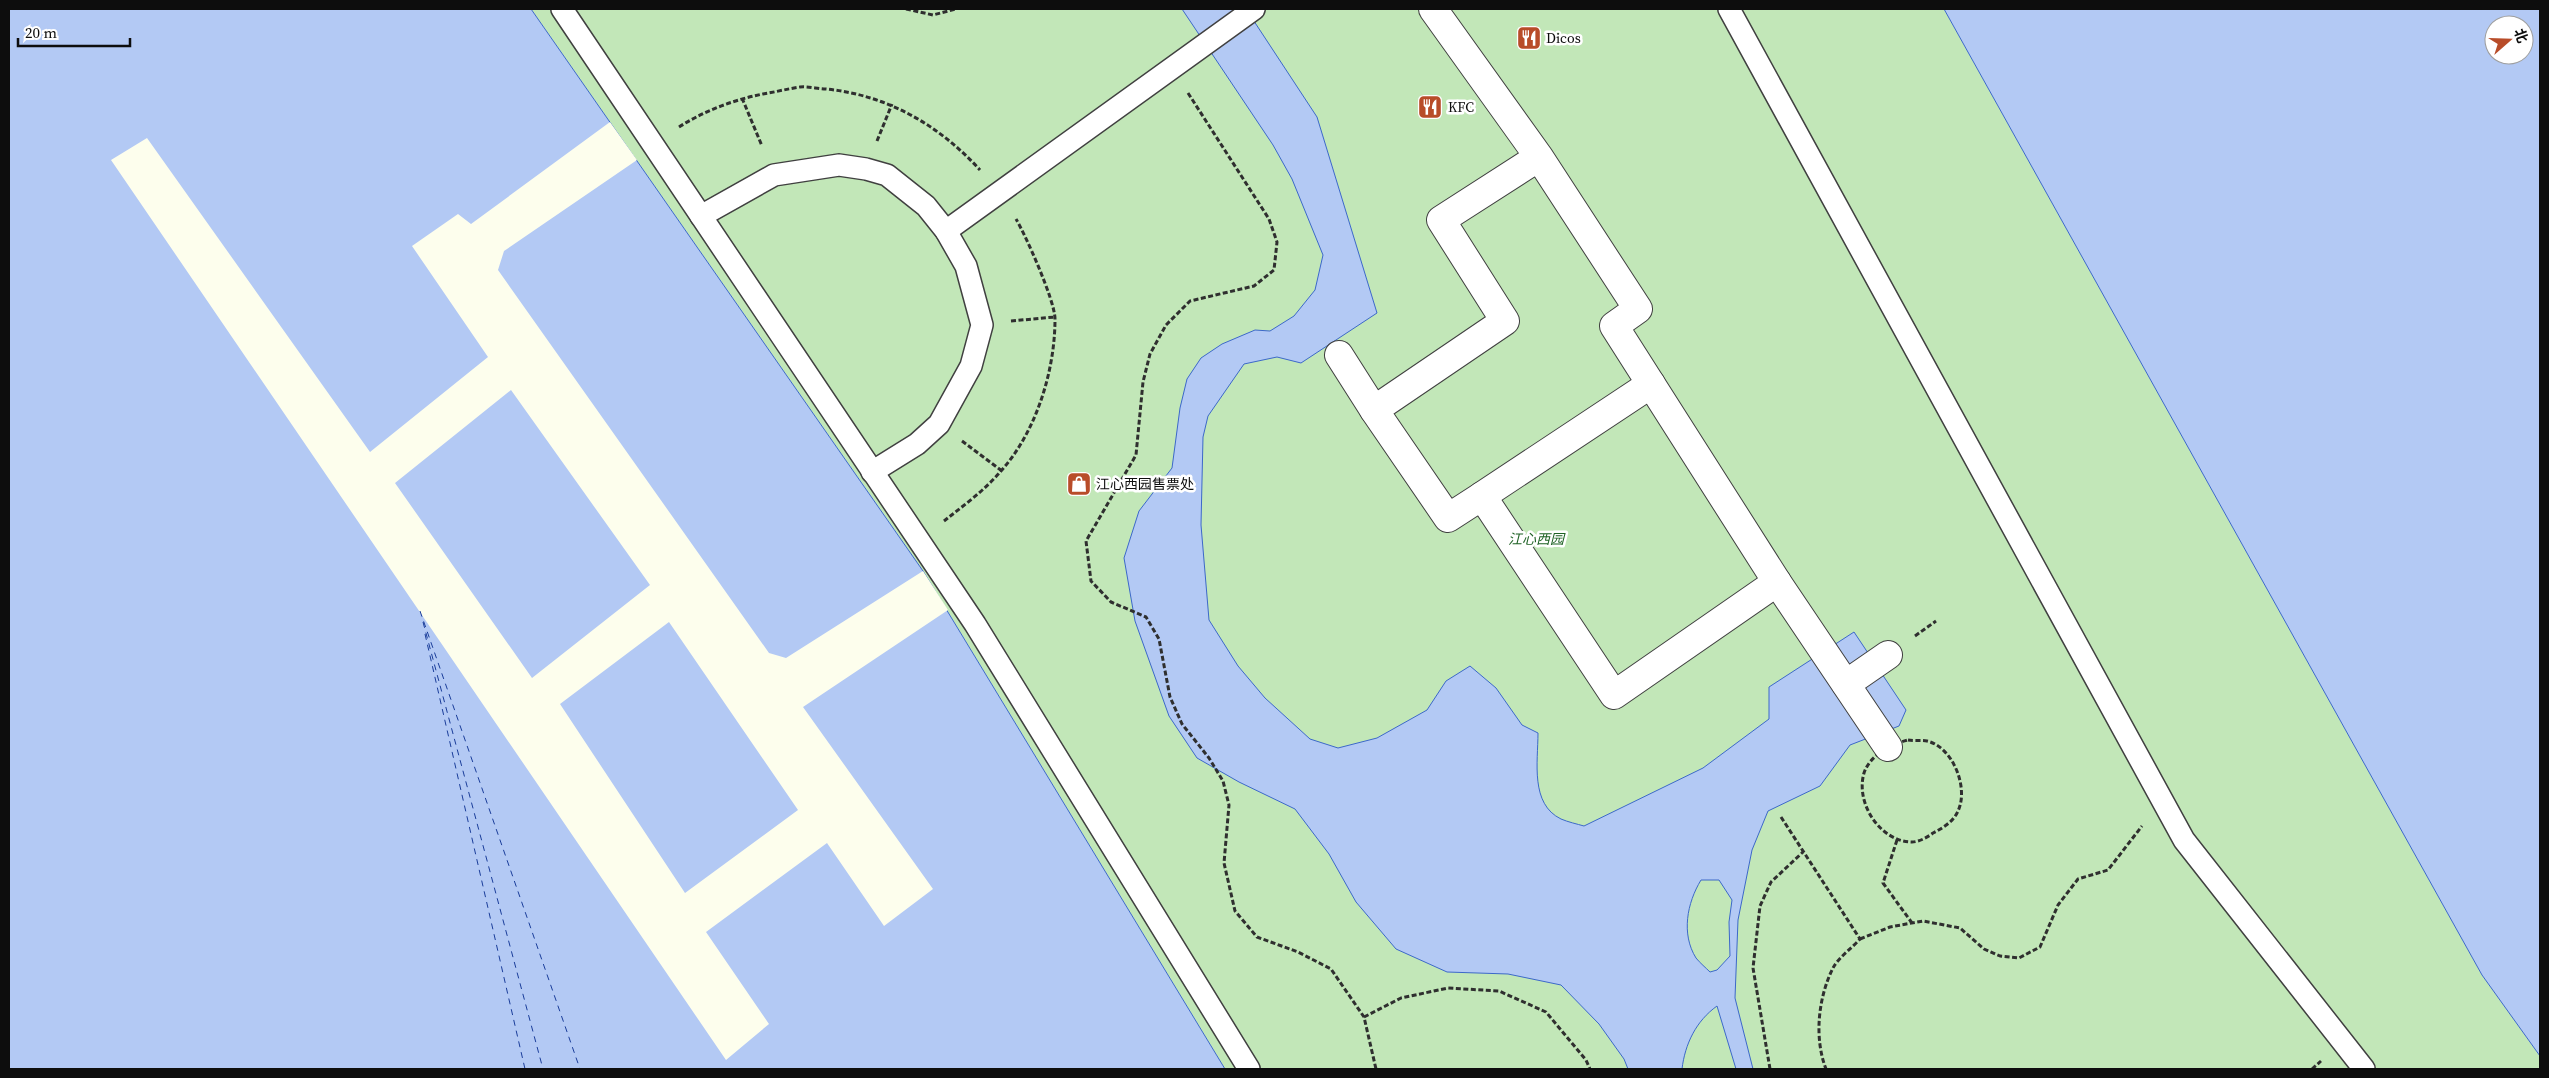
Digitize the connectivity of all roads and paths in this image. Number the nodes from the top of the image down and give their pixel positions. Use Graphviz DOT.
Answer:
graph roads {
  1 [pos="562,9"];
  2 [pos="906,9"];
  3 [pos="956,9"];
  4 [pos="1254,9"];
  5 [pos="1433,9"];
  6 [pos="1729,9"];
  7 [pos="1172,68"];
  8 [pos="742,98"];
  9 [pos="892,104"];
  10 [pos="1539,157"];
  11 [pos="866,168"];
  12 [pos="774,175"];
  13 [pos="701,216"];
  14 [pos="946,231"];
  15 [pos="1055,317"];
  16 [pos="982,324"];
  17 [pos="1339,355"];
  18 [pos="1651,384"];
  19 [pos="1374,410"];
  20 [pos="939,424"];
  21 [pos="1002,471"];
  22 [pos="872,472"];
  23 [pos="1482,496"];
  24 [pos="1778,582"];
  25 [pos="1888,655"];
  26 [pos="1846,684"];
  27 [pos="1888,747"];
  28 [pos="2162,799"];
  29 [pos="1780,818"];
  30 [pos="1897,840"];
  31 [pos="1803,852"];
  32 [pos="1912,923"];
  33 [pos="1860,939"];
  34 [pos="1364,1017"];
  35 [pos="1249,1069"];
  36 [pos="1376,1069"];
  37 [pos="1590,1069"];
  38 [pos="1770,1069"];
  39 [pos="1826,1069"];
  40 [pos="2364,1069"];
  1 -- 13 [label="lane"];
  2 -- 3 [label="path"];
  4 -- 7 [label="lane"];
  5 -- 10 [label="street"];
  6 -- 28 [label="lane"];
  7 -- 14 [label="lane"];
  7 -- 34 [label="path"];
  8 -- 12 [label="path"];
  9 -- 11 [label="path"];
  10 -- 18 [label="street"];
  10 -- 19 [label="street"];
  11 -- 12 [label="lane"];
  11 -- 14 [label="lane"];
  12 -- 13 [label="lane"];
  13 -- 22 [label="lane"];
  14 -- 16 [label="lane"];
  15 -- 16 [label="path"];
  16 -- 20 [label="lane"];
  17 -- 19 [label="street"];
  18 -- 23 [label="street"];
  18 -- 24 [label="street"];
  19 -- 23 [label="street"];
  20 -- 21 [label="path"];
  20 -- 22 [label="lane"];
  22 -- 35 [label="lane"];
  23 -- 24 [label="street"];
  24 -- 26 [label="street"];
  25 -- 26 [label="street"];
  26 -- 27 [label="street"];
  27 -- 30 [label="path"];
  27 -- 30 [label="path"];
  28 -- 32 [label="path"];
  28 -- 40 [label="lane"];
  29 -- 31 [label="path"];
  30 -- 32 [label="path"];
  31 -- 33 [label="path"];
  31 -- 38 [label="path"];
  32 -- 33 [label="path"];
  33 -- 39 [label="path"];
  34 -- 36 [label="path"];
  34 -- 37 [label="path"];
}
